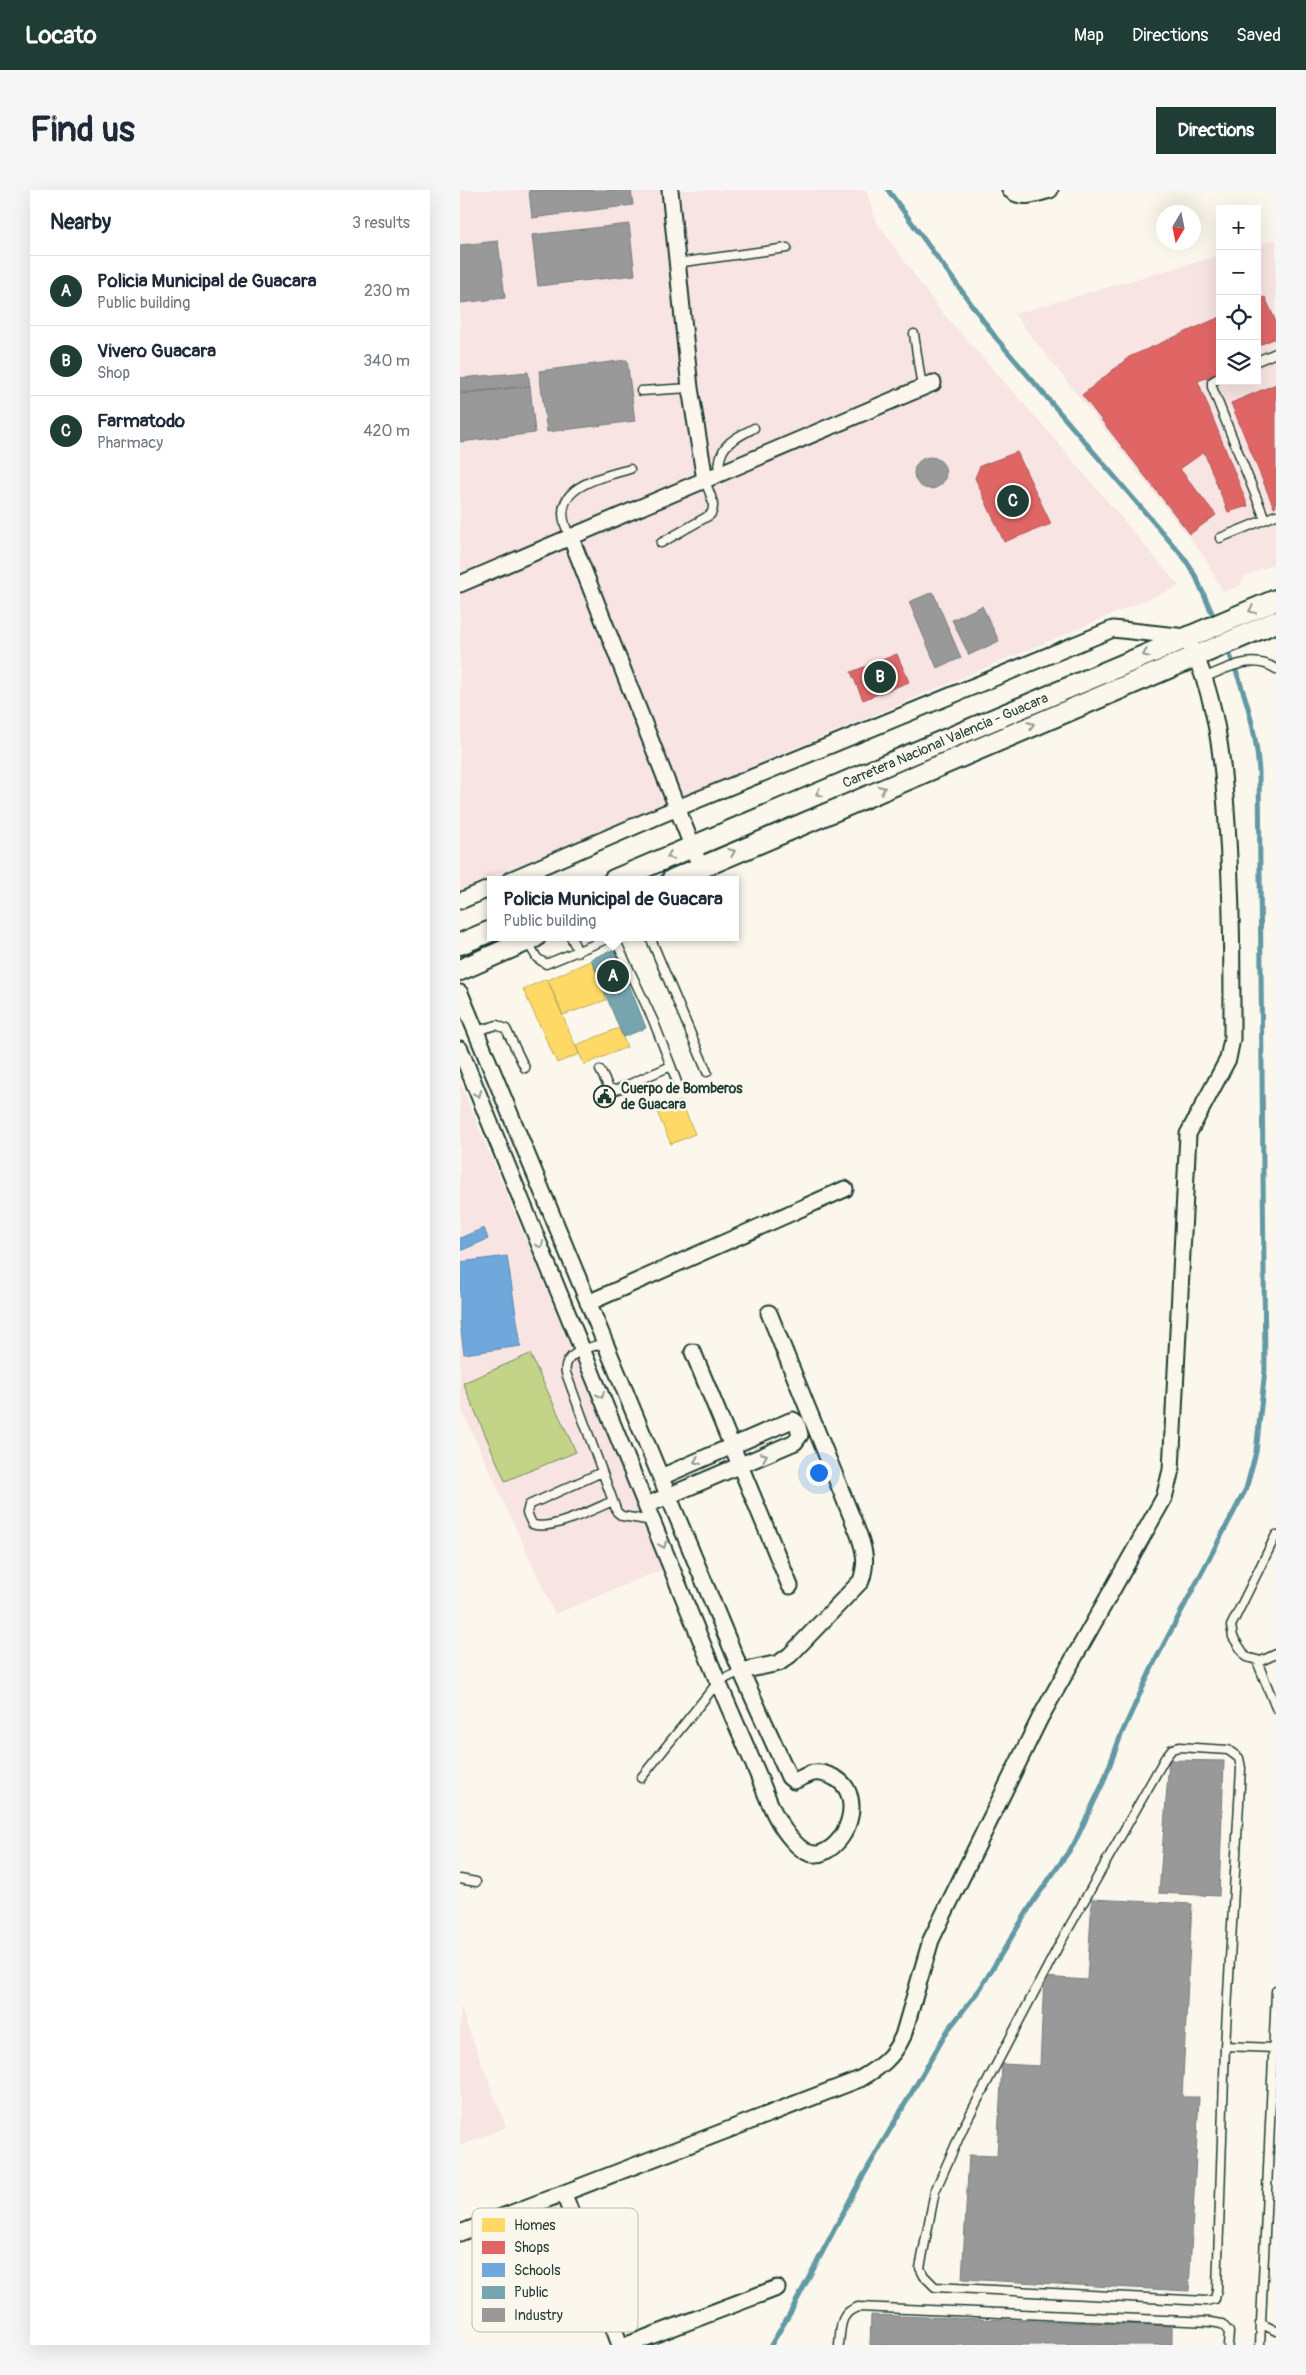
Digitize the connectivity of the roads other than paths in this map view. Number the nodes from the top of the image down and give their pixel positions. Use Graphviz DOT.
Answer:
graph roads {
  1 [pos="670,190"];
  2 [pos="1050,190"];
  3 [pos="1010,191"];
  4 [pos="787,248"];
  5 [pos="676,263"];
  6 [pos="914,334"];
  7 [pos="1276,353"];
  8 [pos="1261,359"];
  9 [pos="1216,380"];
  10 [pos="927,386"];
  11 [pos="690,388"];
  12 [pos="641,391"];
  13 [pos="754,428"];
  14 [pos="630,469"];
  15 [pos="712,478"];
  16 [pos="1276,515"];
  17 [pos="1265,520"];
  18 [pos="571,538"];
  19 [pos="1220,538"];
  20 [pos="661,543"];
  21 [pos="460,584"];
  22 [pos="1276,600"];
  23 [pos="1276,622"];
  24 [pos="1186,637"];
  25 [pos="1205,652"];
  26 [pos="1276,669"];
  27 [pos="1203,678"];
  28 [pos="678,807"];
  29 [pos="693,847"];
  30 [pos="700,866"];
  31 [pos="519,876"];
  32 [pos="624,876"];
  33 [pos="680,876"];
  34 [pos="487,889"];
  35 [pos="460,901"];
  36 [pos="487,932"];
  37 [pos="523,941"];
  38 [pos="530,941"];
  39 [pos="572,941"];
  40 [pos="604,941"];
  41 [pos="615,941"];
  42 [pos="652,941"];
  43 [pos="460,944"];
  44 [pos="578,952"];
  45 [pos="460,970"];
  46 [pos="460,993"];
  47 [pos="476,1031"];
  48 [pos="460,1049"];
  49 [pos="671,1066"];
  50 [pos="525,1068"];
  51 [pos="600,1070"];
  52 [pos="707,1072"];
  53 [pos="679,1088"];
  54 [pos="845,1189"];
  55 [pos="588,1303"];
  56 [pos="769,1313"];
  57 [pos="604,1343"];
  58 [pos="583,1350"];
  59 [pos="693,1352"];
  60 [pos="731,1447"];
  61 [pos="740,1466"];
  62 [pos="602,1472"];
  63 [pos="661,1476"];
  64 [pos="668,1496"];
  65 [pos="613,1502"];
  66 [pos="647,1505"];
  67 [pos="654,1522"];
  68 [pos="1276,1535"];
  69 [pos="790,1586"];
  70 [pos="1276,1654"];
  71 [pos="1257,1661"];
  72 [pos="741,1671"];
  73 [pos="718,1682"];
  74 [pos="1276,1708"];
  75 [pos="641,1778"];
  76 [pos="460,1878"];
  77 [pos="476,1882"];
  78 [pos="1276,1991"];
  79 [pos="1225,2046"];
  80 [pos="1274,2048"];
  81 [pos="1274,2084"];
  82 [pos="1269,2159"];
  83 [pos="1276,2164"];
  84 [pos="564,2194"];
  85 [pos="527,2208"];
  86 [pos="569,2208"];
  87 [pos="472,2228"];
  88 [pos="460,2233"];
  89 [pos="777,2288"];
  90 [pos="1260,2324"];
  91 [pos="1276,2331"];
  92 [pos="615,2332"];
  93 [pos="620,2345"];
  94 [pos="627,2345"];
  95 [pos="839,2345"];
  96 [pos="1228,2345"];
  97 [pos="1260,2345"];
  1 -- 5 [label="street"];
  2 -- 3 [label="street"];
  4 -- 5 [label="lane"];
  5 -- 11 [label="street"];
  6 -- 10 [label="lane"];
  7 -- 8 [label="lane"];
  9 -- 17 [label="lane"];
  10 -- 15 [label="street"];
  11 -- 12 [label="lane"];
  11 -- 15 [label="street"];
  13 -- 15 [label="lane"];
  14 -- 18 [label="lane"];
  15 -- 18 [label="street"];
  15 -- 20 [label="lane"];
  16 -- 17 [label="lane"];
  17 -- 19 [label="lane"];
  18 -- 21 [label="street"];
  18 -- 28 [label="street"];
  22 -- 24 [label="main road, Carretera Nacional Valencia - Guacara, one-way"];
  23 -- 25 [label="main road, Carretera Nacional Valencia - Guacara"];
  24 -- 25 [label="street"];
  24 -- 28 [label="street"];
  24 -- 29 [label="main road, Carretera Nacional Valencia - Guacara, one-way"];
  25 -- 27 [label="street"];
  30 -- 25 [label="main road, Carretera Nacional Valencia - Guacara, one-way"];
  26 -- 27 [label="lane"];
  27 -- 84 [label="street"];
  28 -- 29 [label="street"];
  28 -- 31 [label="street"];
  29 -- 30 [label="street"];
  29 -- 32 [label="main road, Carretera Nacional Valencia - Guacara, one-way"];
  30 -- 33 [label="main road, Carretera Nacional Valencia - Guacara"];
  34 -- 35 [label="street"];
  36 -- 43 [label="main road"];
  37 -- 45 [label="main road"];
  38 -- 44 [label="lane"];
  39 -- 44 [label="lane"];
  40 -- 44 [label="lane"];
  41 -- 49 [label="lane"];
  42 -- 52 [label="lane"];
  46 -- 47 [label="street"];
  47 -- 50 [label="lane"];
  47 -- 55 [label="street"];
  48 -- 58 [label="street, one-way"];
  49 -- 51 [label="lane"];
  49 -- 53 [label="lane"];
  54 -- 55 [label="street"];
  55 -- 57 [label="street"];
  56 -- 72 [label="street"];
  57 -- 58 [label="lane"];
  57 -- 63 [label="street"];
  58 -- 62 [label="lane"];
  58 -- 66 [label="street, one-way"];
  59 -- 60 [label="street"];
  60 -- 61 [label="street"];
  61 -- 60 [label="street, one-way"];
  60 -- 63 [label="street, one-way"];
  61 -- 64 [label="street"];
  61 -- 69 [label="street"];
  62 -- 65 [label="lane"];
  62 -- 65 [label="lane"];
  63 -- 64 [label="street"];
  64 -- 66 [label="street"];
  64 -- 72 [label="street"];
  65 -- 67 [label="lane"];
  66 -- 67 [label="street"];
  67 -- 73 [label="street, one-way"];
  68 -- 71 [label="lane"];
  70 -- 71 [label="lane"];
  71 -- 74 [label="lane"];
  72 -- 73 [label="lane"];
  72 -- 73 [label="street"];
  73 -- 75 [label="lane"];
  76 -- 77 [label="lane"];
  78 -- 80 [label="lane"];
  79 -- 79 [label="lane"];
  79 -- 80 [label="lane"];
  80 -- 81 [label="lane"];
  81 -- 82 [label="lane"];
  82 -- 83 [label="lane"];
  82 -- 90 [label="lane"];
  84 -- 85 [label="street"];
  84 -- 86 [label="street"];
  87 -- 88 [label="street"];
  89 -- 94 [label="street"];
  90 -- 91 [label="lane"];
  90 -- 97 [label="lane"];
  92 -- 93 [label="street"];
  95 -- 96 [label="lane"];
}
